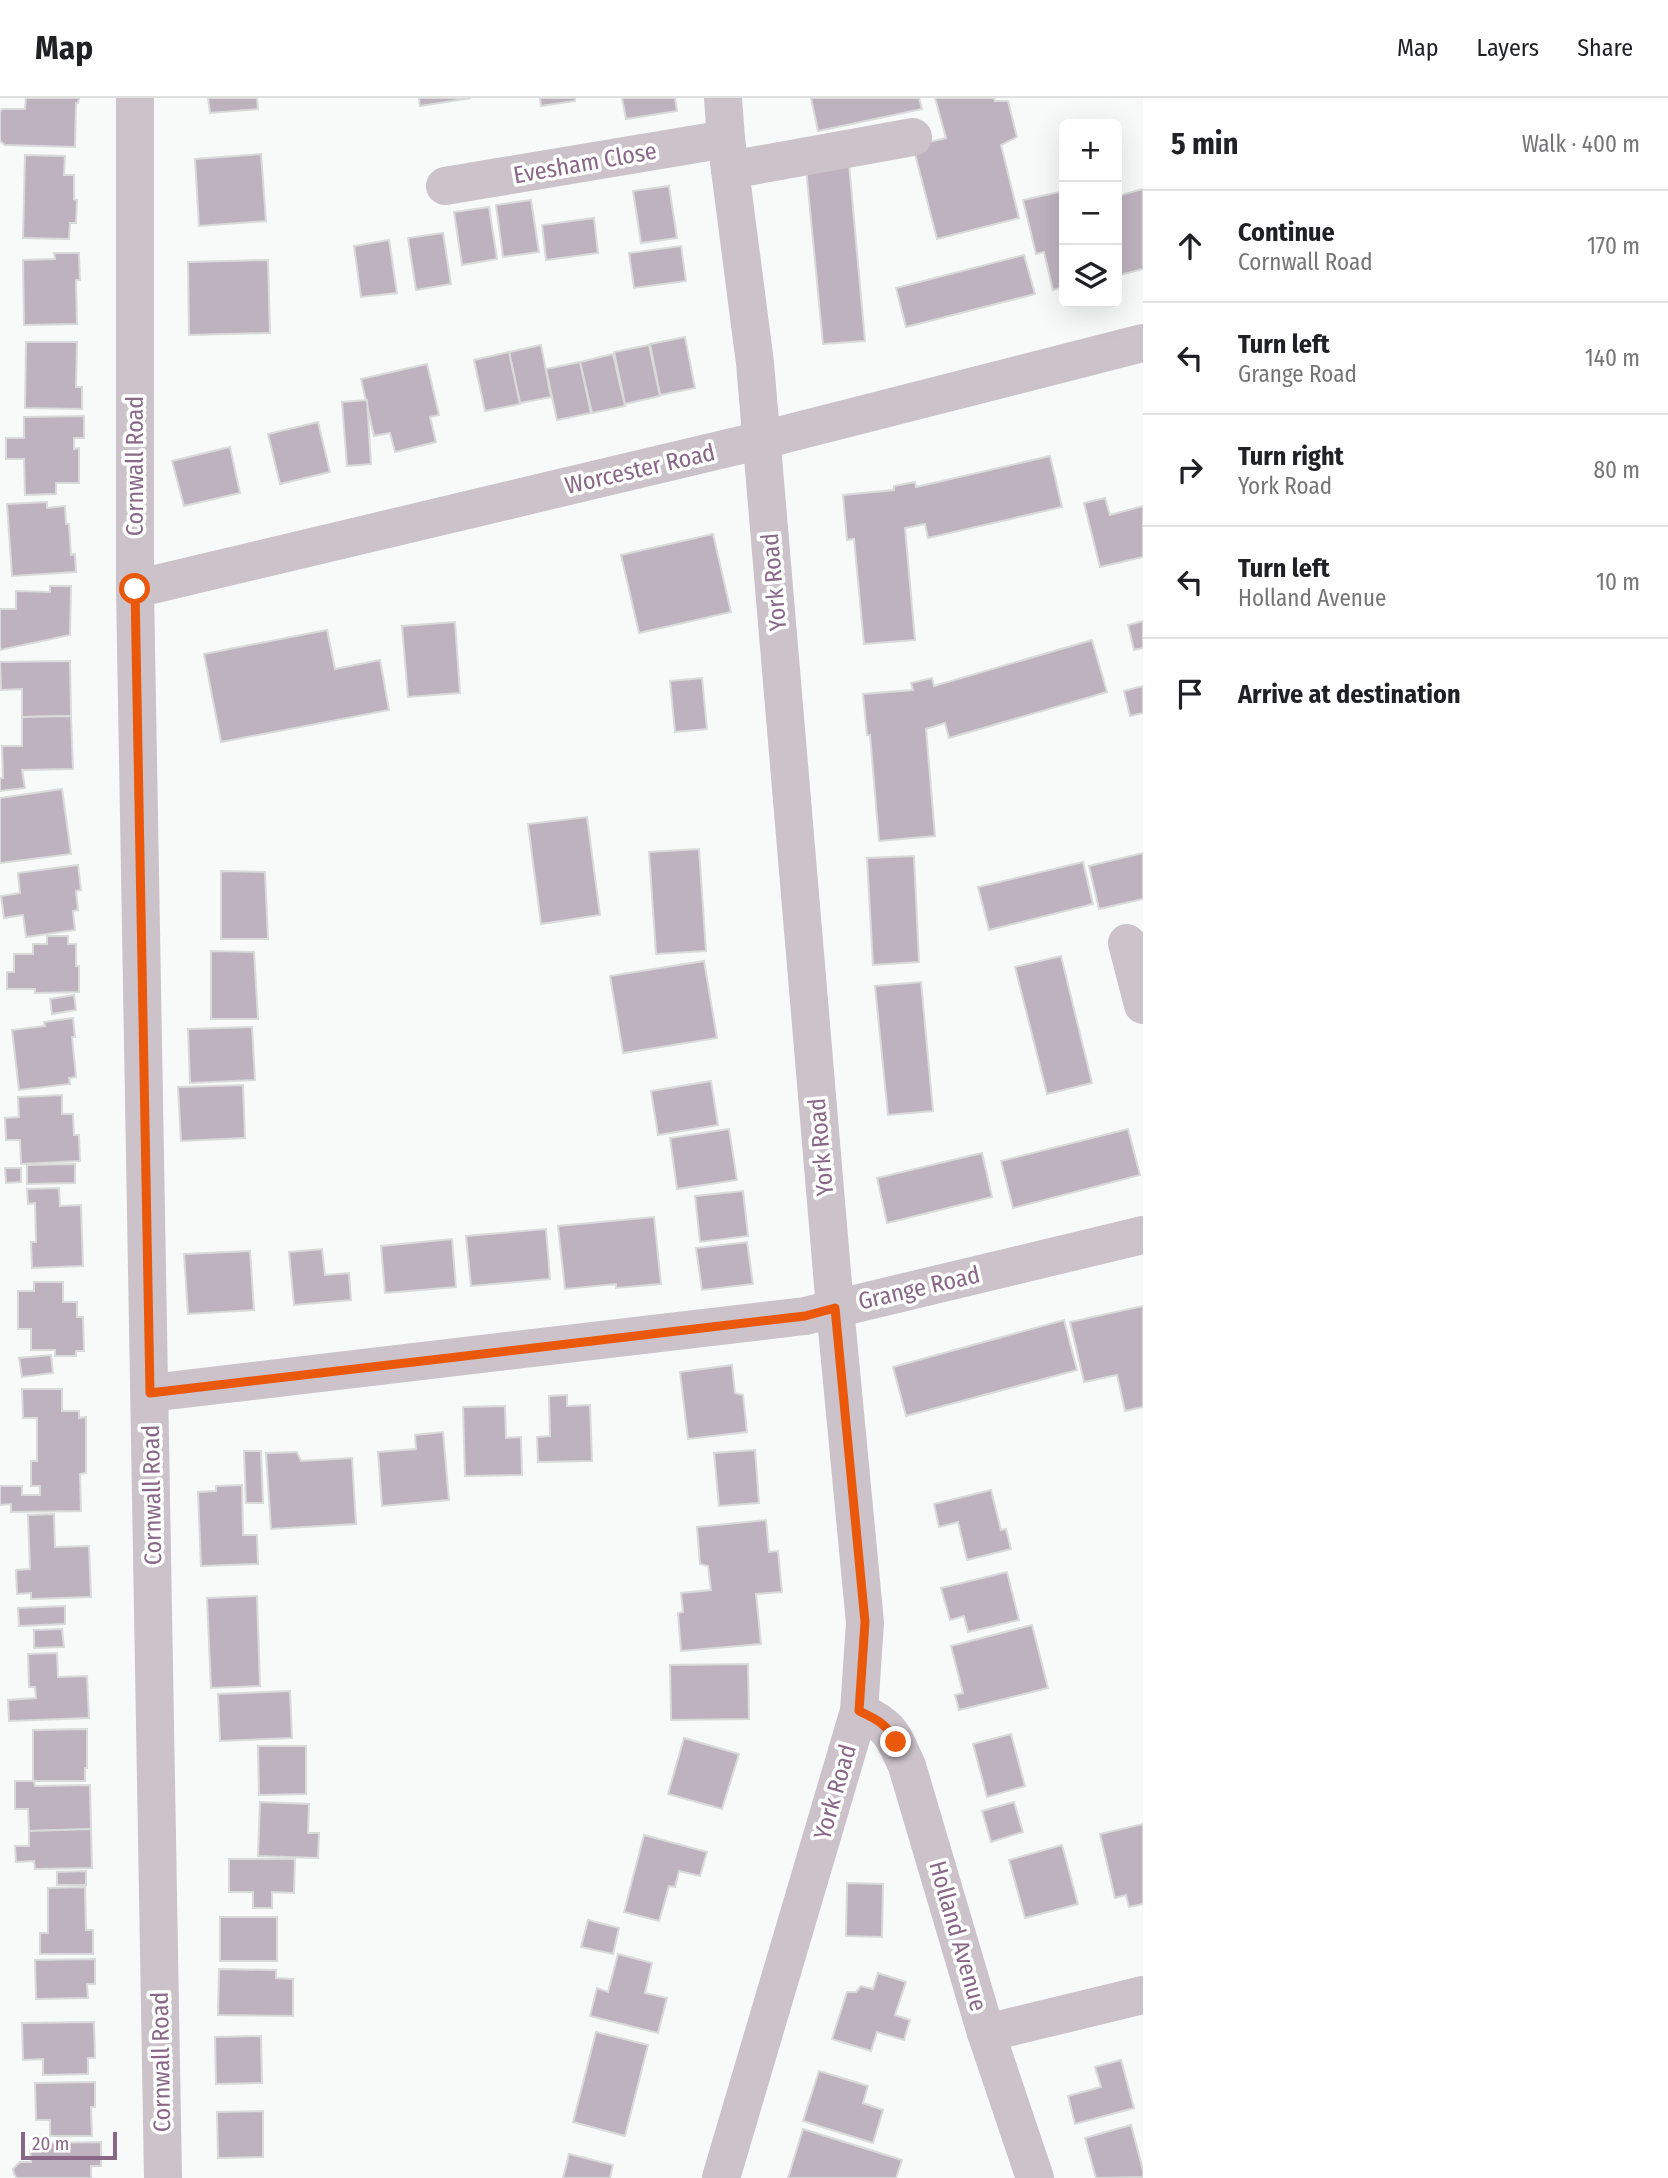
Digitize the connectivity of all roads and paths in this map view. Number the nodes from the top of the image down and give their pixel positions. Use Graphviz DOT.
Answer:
graph roads {
  1 [pos="135,98"];
  2 [pos="723,98"];
  3 [pos="913,137"];
  4 [pos="728,155"];
  5 [pos="445,186"];
  6 [pos="1143,342"];
  7 [pos="762,440"];
  8 [pos="135,589"];
  9 [pos="1127,943"];
  10 [pos="1143,1005"];
  11 [pos="1143,1235"];
  12 [pos="835,1308"];
  13 [pos="150,1393"];
  14 [pos="859,1711"];
  15 [pos="1143,1995"];
  16 [pos="986,2033"];
  17 [pos="163,2178"];
  18 [pos="721,2178"];
  19 [pos="1035,2178"];
  1 -- 8 [label="street, Cornwall Road"];
  2 -- 4 [label="street, York Road"];
  3 -- 4 [label="street, Evesham Close"];
  4 -- 5 [label="street, Evesham Close"];
  4 -- 7 [label="street, York Road"];
  6 -- 7 [label="street, Worcester Road"];
  7 -- 8 [label="street, Worcester Road"];
  7 -- 12 [label="street, York Road"];
  8 -- 13 [label="street, Cornwall Road"];
  9 -- 10 [label="street"];
  11 -- 12 [label="street, Grange Road"];
  12 -- 13 [label="street, Grange Road"];
  12 -- 14 [label="street, York Road"];
  13 -- 17 [label="street, Cornwall Road"];
  14 -- 16 [label="street, Holland Avenue"];
  14 -- 18 [label="street, York Road"];
  15 -- 16 [label="street"];
  16 -- 19 [label="street, Holland Avenue"];
}
